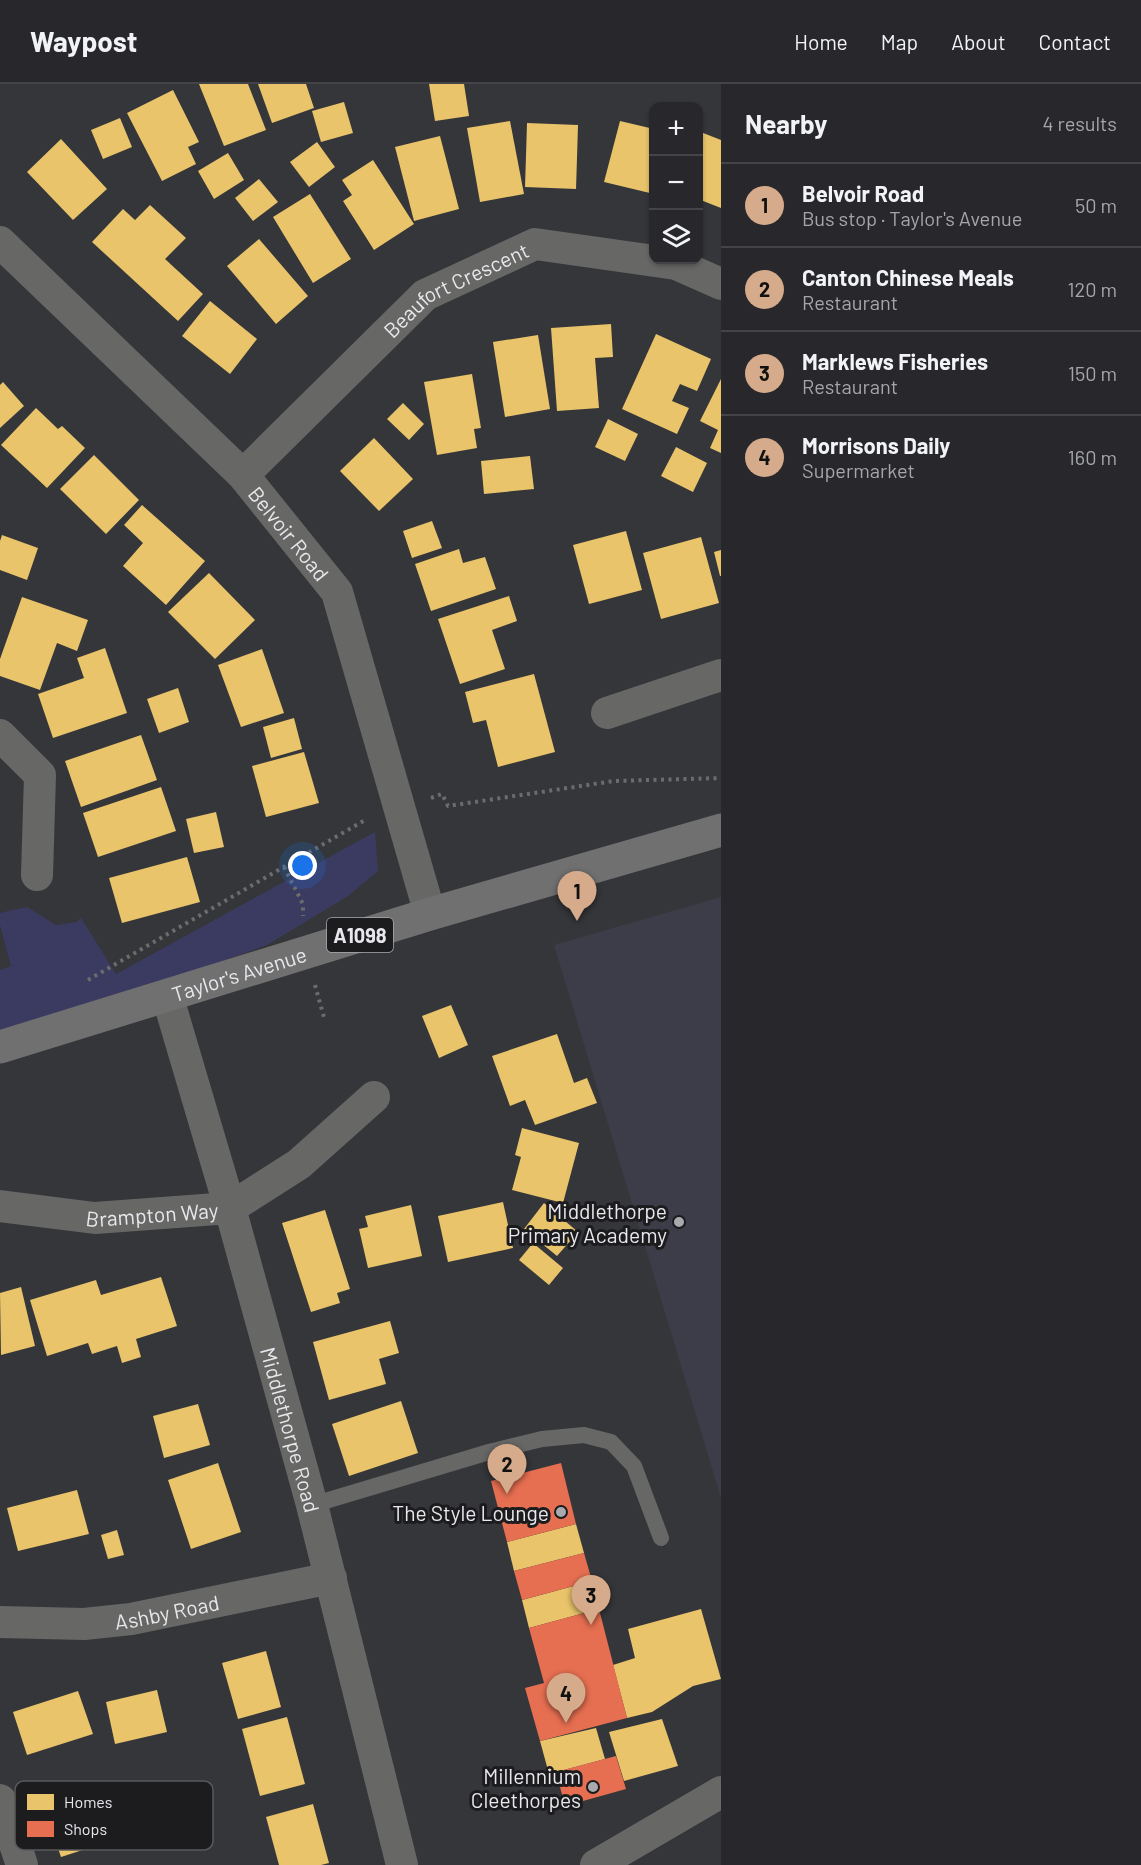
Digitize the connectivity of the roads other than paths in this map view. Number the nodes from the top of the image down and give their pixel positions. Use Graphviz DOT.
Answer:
graph roads {
  1 [pos="0,242"];
  2 [pos="721,284"];
  3 [pos="243,475"];
  4 [pos="721,675"];
  5 [pos="607,712"];
  6 [pos="0,735"];
  7 [pos="721,830"];
  8 [pos="37,875"];
  9 [pos="430,914"];
  10 [pos="167,995"];
  11 [pos="0,1047"];
  12 [pos="374,1097"];
  13 [pos="0,1206"];
  14 [pos="230,1208"];
  15 [pos="312,1505"];
  16 [pos="662,1538"];
  17 [pos="331,1578"];
  18 [pos="0,1622"];
  19 [pos="721,1792"];
  20 [pos="0,1800"];
  21 [pos="15,1844"];
  22 [pos="17,1850"];
  23 [pos="22,1865"];
  24 [pos="402,1865"];
  25 [pos="596,1865"];
  1 -- 3 [label="street, Belvoir Road"];
  2 -- 3 [label="street, Beaufort Crescent"];
  3 -- 9 [label="street, Belvoir Road"];
  4 -- 5 [label="street"];
  6 -- 8 [label="street"];
  7 -- 9 [label="main road, Taylor's Avenue / A1098"];
  9 -- 10 [label="main road, Taylor's Avenue / A1098"];
  10 -- 11 [label="main road, Taylor's Avenue / A1098"];
  10 -- 14 [label="street, Middlethorpe Road"];
  12 -- 14 [label="street, Brampton Way"];
  13 -- 14 [label="street, Brampton Way"];
  14 -- 15 [label="street, Middlethorpe Road"];
  15 -- 16 [label="lane"];
  15 -- 17 [label="street, Middlethorpe Road"];
  17 -- 18 [label="street, Ashby Road"];
  17 -- 24 [label="street, Middlethorpe Road"];
  19 -- 25 [label="street"];
  20 -- 21 [label="street"];
  22 -- 23 [label="street"];
}
